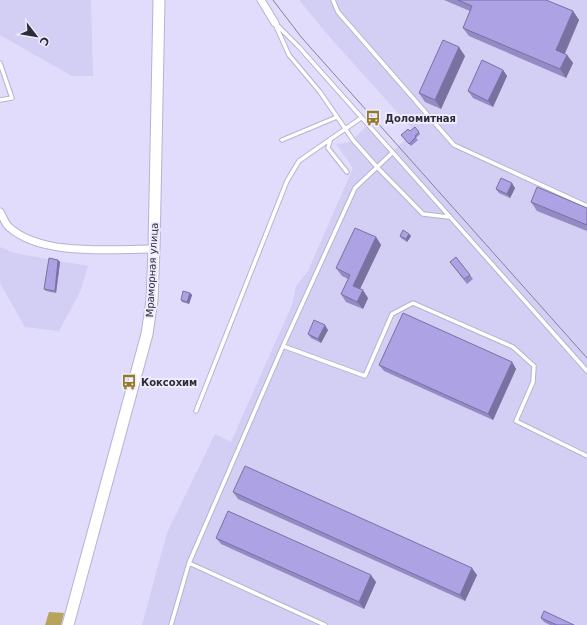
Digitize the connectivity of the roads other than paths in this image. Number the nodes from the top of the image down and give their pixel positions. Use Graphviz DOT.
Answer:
graph roads {
  1 [pos="159,0"];
  2 [pos="260,0"];
  3 [pos="333,0"];
  4 [pos="275,23"];
  5 [pos="0,63"];
  6 [pos="0,100"];
  7 [pos="337,117"];
  8 [pos="361,118"];
  9 [pos="346,130"];
  10 [pos="282,140"];
  11 [pos="331,140"];
  12 [pos="392,153"];
  13 [pos="377,168"];
  14 [pos="347,172"];
  15 [pos="587,206"];
  16 [pos="0,212"];
  17 [pos="449,217"];
  18 [pos="154,249"];
  19 [pos="283,346"];
  20 [pos="587,371"];
  21 [pos="196,411"];
  22 [pos="587,456"];
  23 [pos="189,563"];
  24 [pos="68,625"];
  25 [pos="172,625"];
  26 [pos="325,625"];
  1 -- 18 [label="main road, Мраморная улица"];
  2 -- 4 [label="street"];
  3 -- 15 [label="lane"];
  4 -- 7 [label="lane"];
  4 -- 8 [label="lane"];
  5 -- 6 [label="lane"];
  7 -- 9 [label="lane"];
  7 -- 10 [label="lane"];
  8 -- 9 [label="lane"];
  8 -- 12 [label="lane"];
  9 -- 11 [label="lane"];
  9 -- 13 [label="lane"];
  11 -- 14 [label="lane"];
  11 -- 21 [label="lane"];
  12 -- 13 [label="lane"];
  12 -- 17 [label="lane"];
  13 -- 17 [label="lane"];
  13 -- 19 [label="lane"];
  16 -- 18 [label="street"];
  17 -- 20 [label="lane"];
  18 -- 24 [label="main road, Мраморная улица"];
  19 -- 22 [label="lane"];
  19 -- 23 [label="lane"];
  23 -- 25 [label="lane"];
  23 -- 26 [label="lane"];
}
